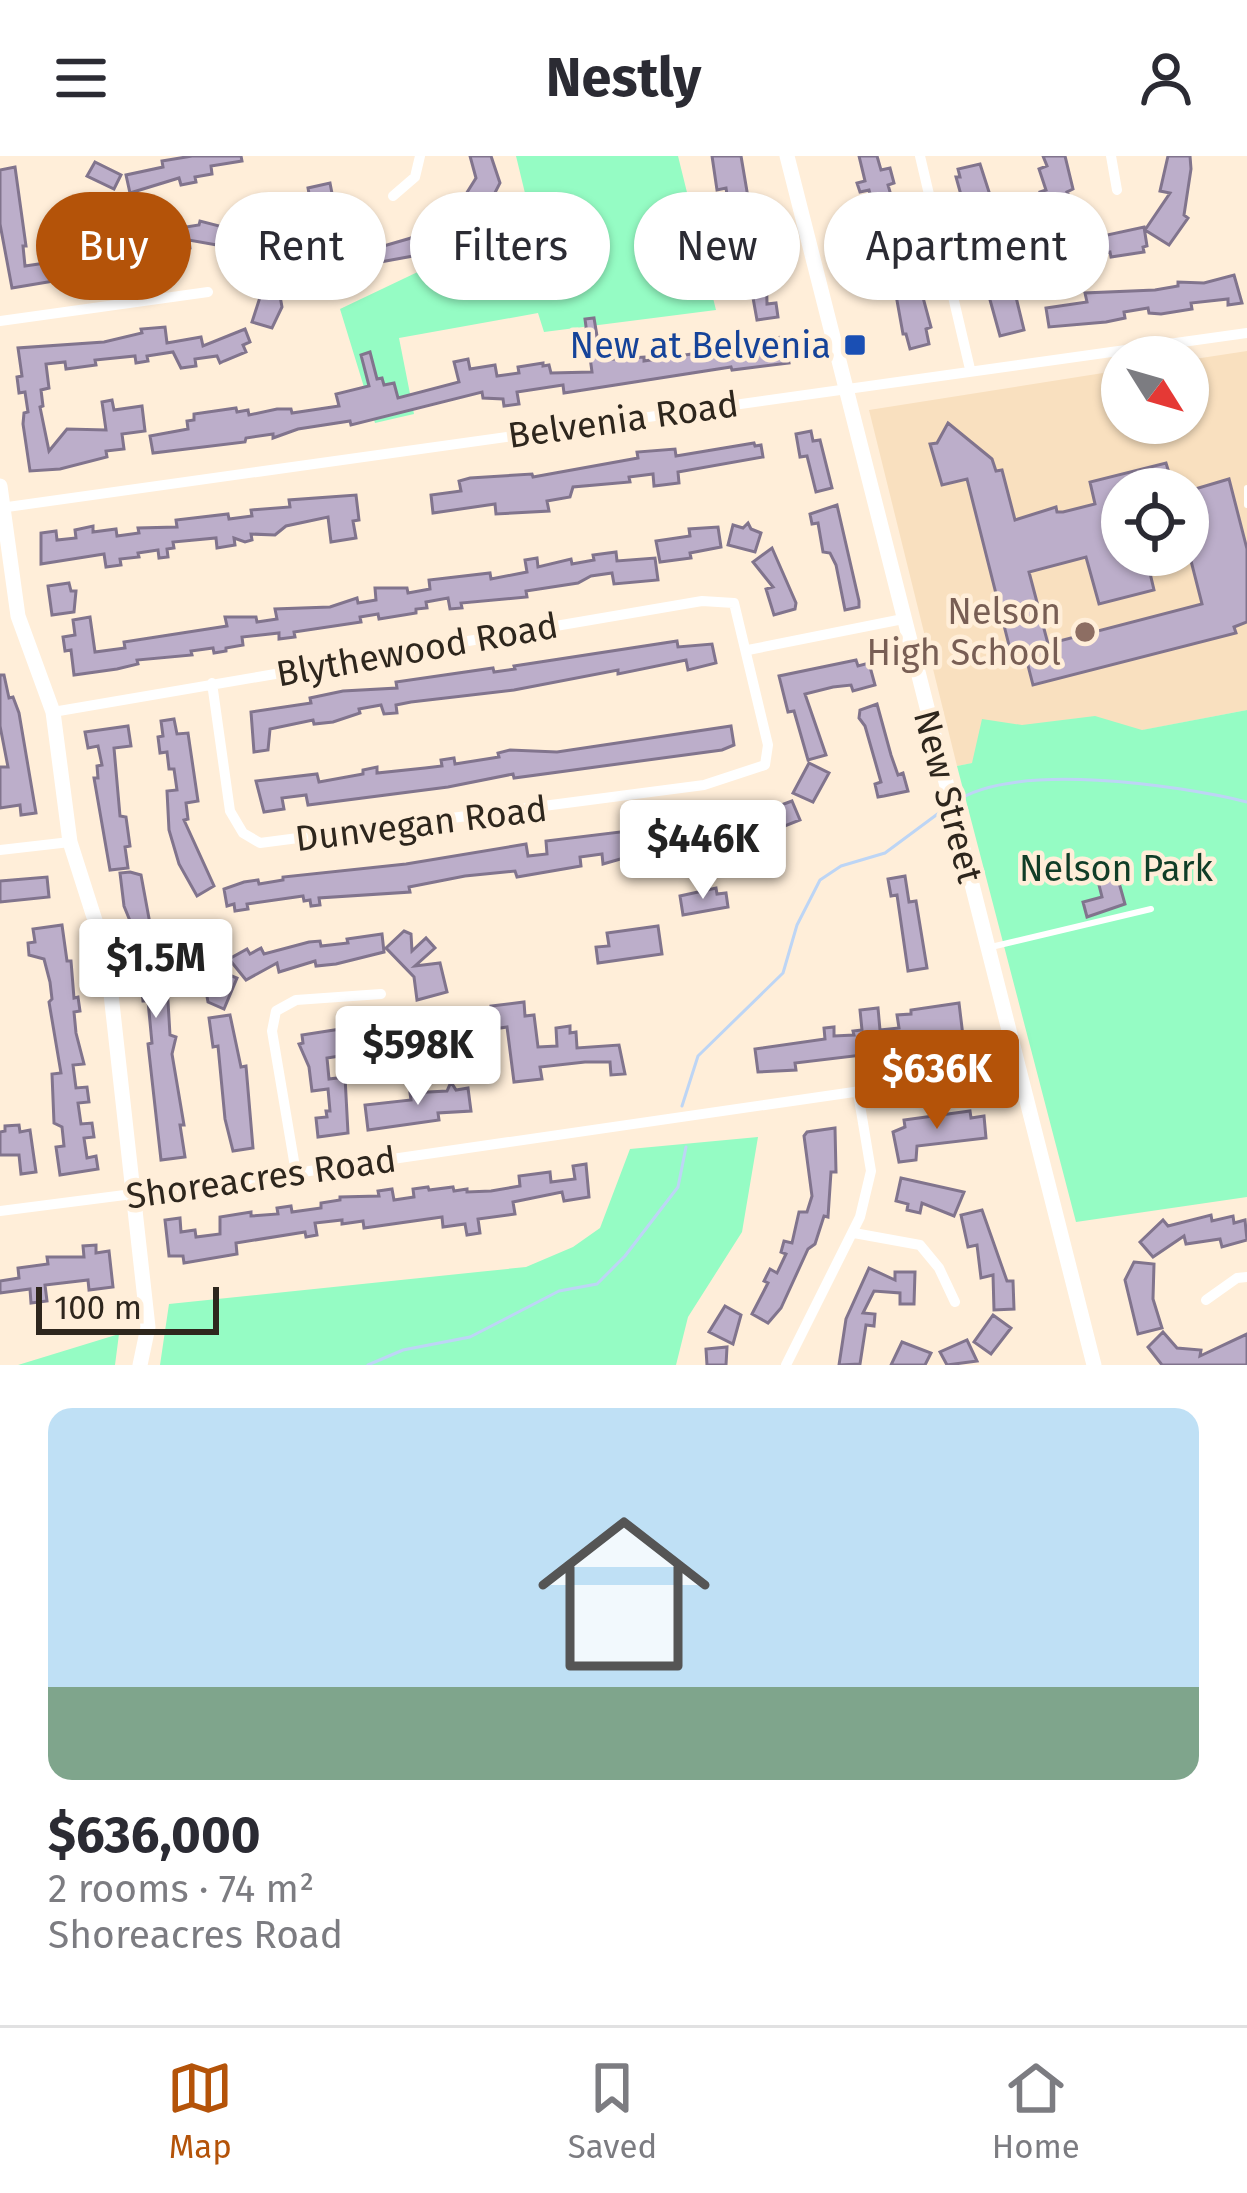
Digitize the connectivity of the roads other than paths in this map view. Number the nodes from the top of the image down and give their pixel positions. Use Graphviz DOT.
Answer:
graph roads {
  1 [pos="420,156"];
  2 [pos="787,156"];
  3 [pos="920,156"];
  4 [pos="1112,156"];
  5 [pos="1117,190"];
  6 [pos="393,196"];
  7 [pos="208,292"];
  8 [pos="0,321"];
  9 [pos="1247,334"];
  10 [pos="970,369"];
  11 [pos="846,387"];
  12 [pos="0,486"];
  13 [pos="1247,488"];
  14 [pos="1247,505"];
  15 [pos="1,507"];
  16 [pos="903,620"];
  17 [pos="748,650"];
  18 [pos="212,683"];
  19 [pos="53,712"];
  20 [pos="70,842"];
  21 [pos="0,850"];
  22 [pos="1151,909"];
  23 [pos="988,948"];
  24 [pos="381,994"];
  25 [pos="1019,1068"];
  26 [pos="858,1093"];
  27 [pos="296,1173"];
  28 [pos="133,1194"];
  29 [pos="0,1211"];
  30 [pos="854,1233"];
  31 [pos="1247,1277"];
  32 [pos="1206,1300"];
  33 [pos="955,1302"];
  34 [pos="140,1365"];
  35 [pos="786,1365"];
  36 [pos="1094,1365"];
  1 -- 6 [label="street"];
  2 -- 11 [label="main road, New Street"];
  3 -- 10 [label="street"];
  4 -- 5 [label="street"];
  7 -- 8 [label="street"];
  9 -- 10 [label="street, Belvenia Road"];
  10 -- 11 [label="street, Belvenia Road"];
  11 -- 15 [label="street, Belvenia Road"];
  11 -- 16 [label="main road, New Street"];
  12 -- 15 [label="main road"];
  13 -- 14 [label="lane"];
  15 -- 19 [label="main road"];
  16 -- 17 [label="street"];
  16 -- 23 [label="main road, New Street"];
  17 -- 18 [label="street, Blythewood Road"];
  17 -- 18 [label="street, Dunvegan Road"];
  18 -- 19 [label="street, Blythewood Road"];
  19 -- 20 [label="main road"];
  20 -- 21 [label="street"];
  20 -- 28 [label="main road"];
  22 -- 23 [label="lane"];
  23 -- 25 [label="main road, New Street"];
  24 -- 27 [label="street"];
  25 -- 26 [label="street, Shoreacres Road"];
  25 -- 36 [label="main road, New Street"];
  26 -- 27 [label="street, Shoreacres Road"];
  26 -- 30 [label="street"];
  27 -- 28 [label="street, Shoreacres Road"];
  28 -- 29 [label="street, Shoreacres Road"];
  28 -- 34 [label="main road"];
  30 -- 33 [label="street"];
  30 -- 35 [label="street"];
  31 -- 32 [label="street"];
}
